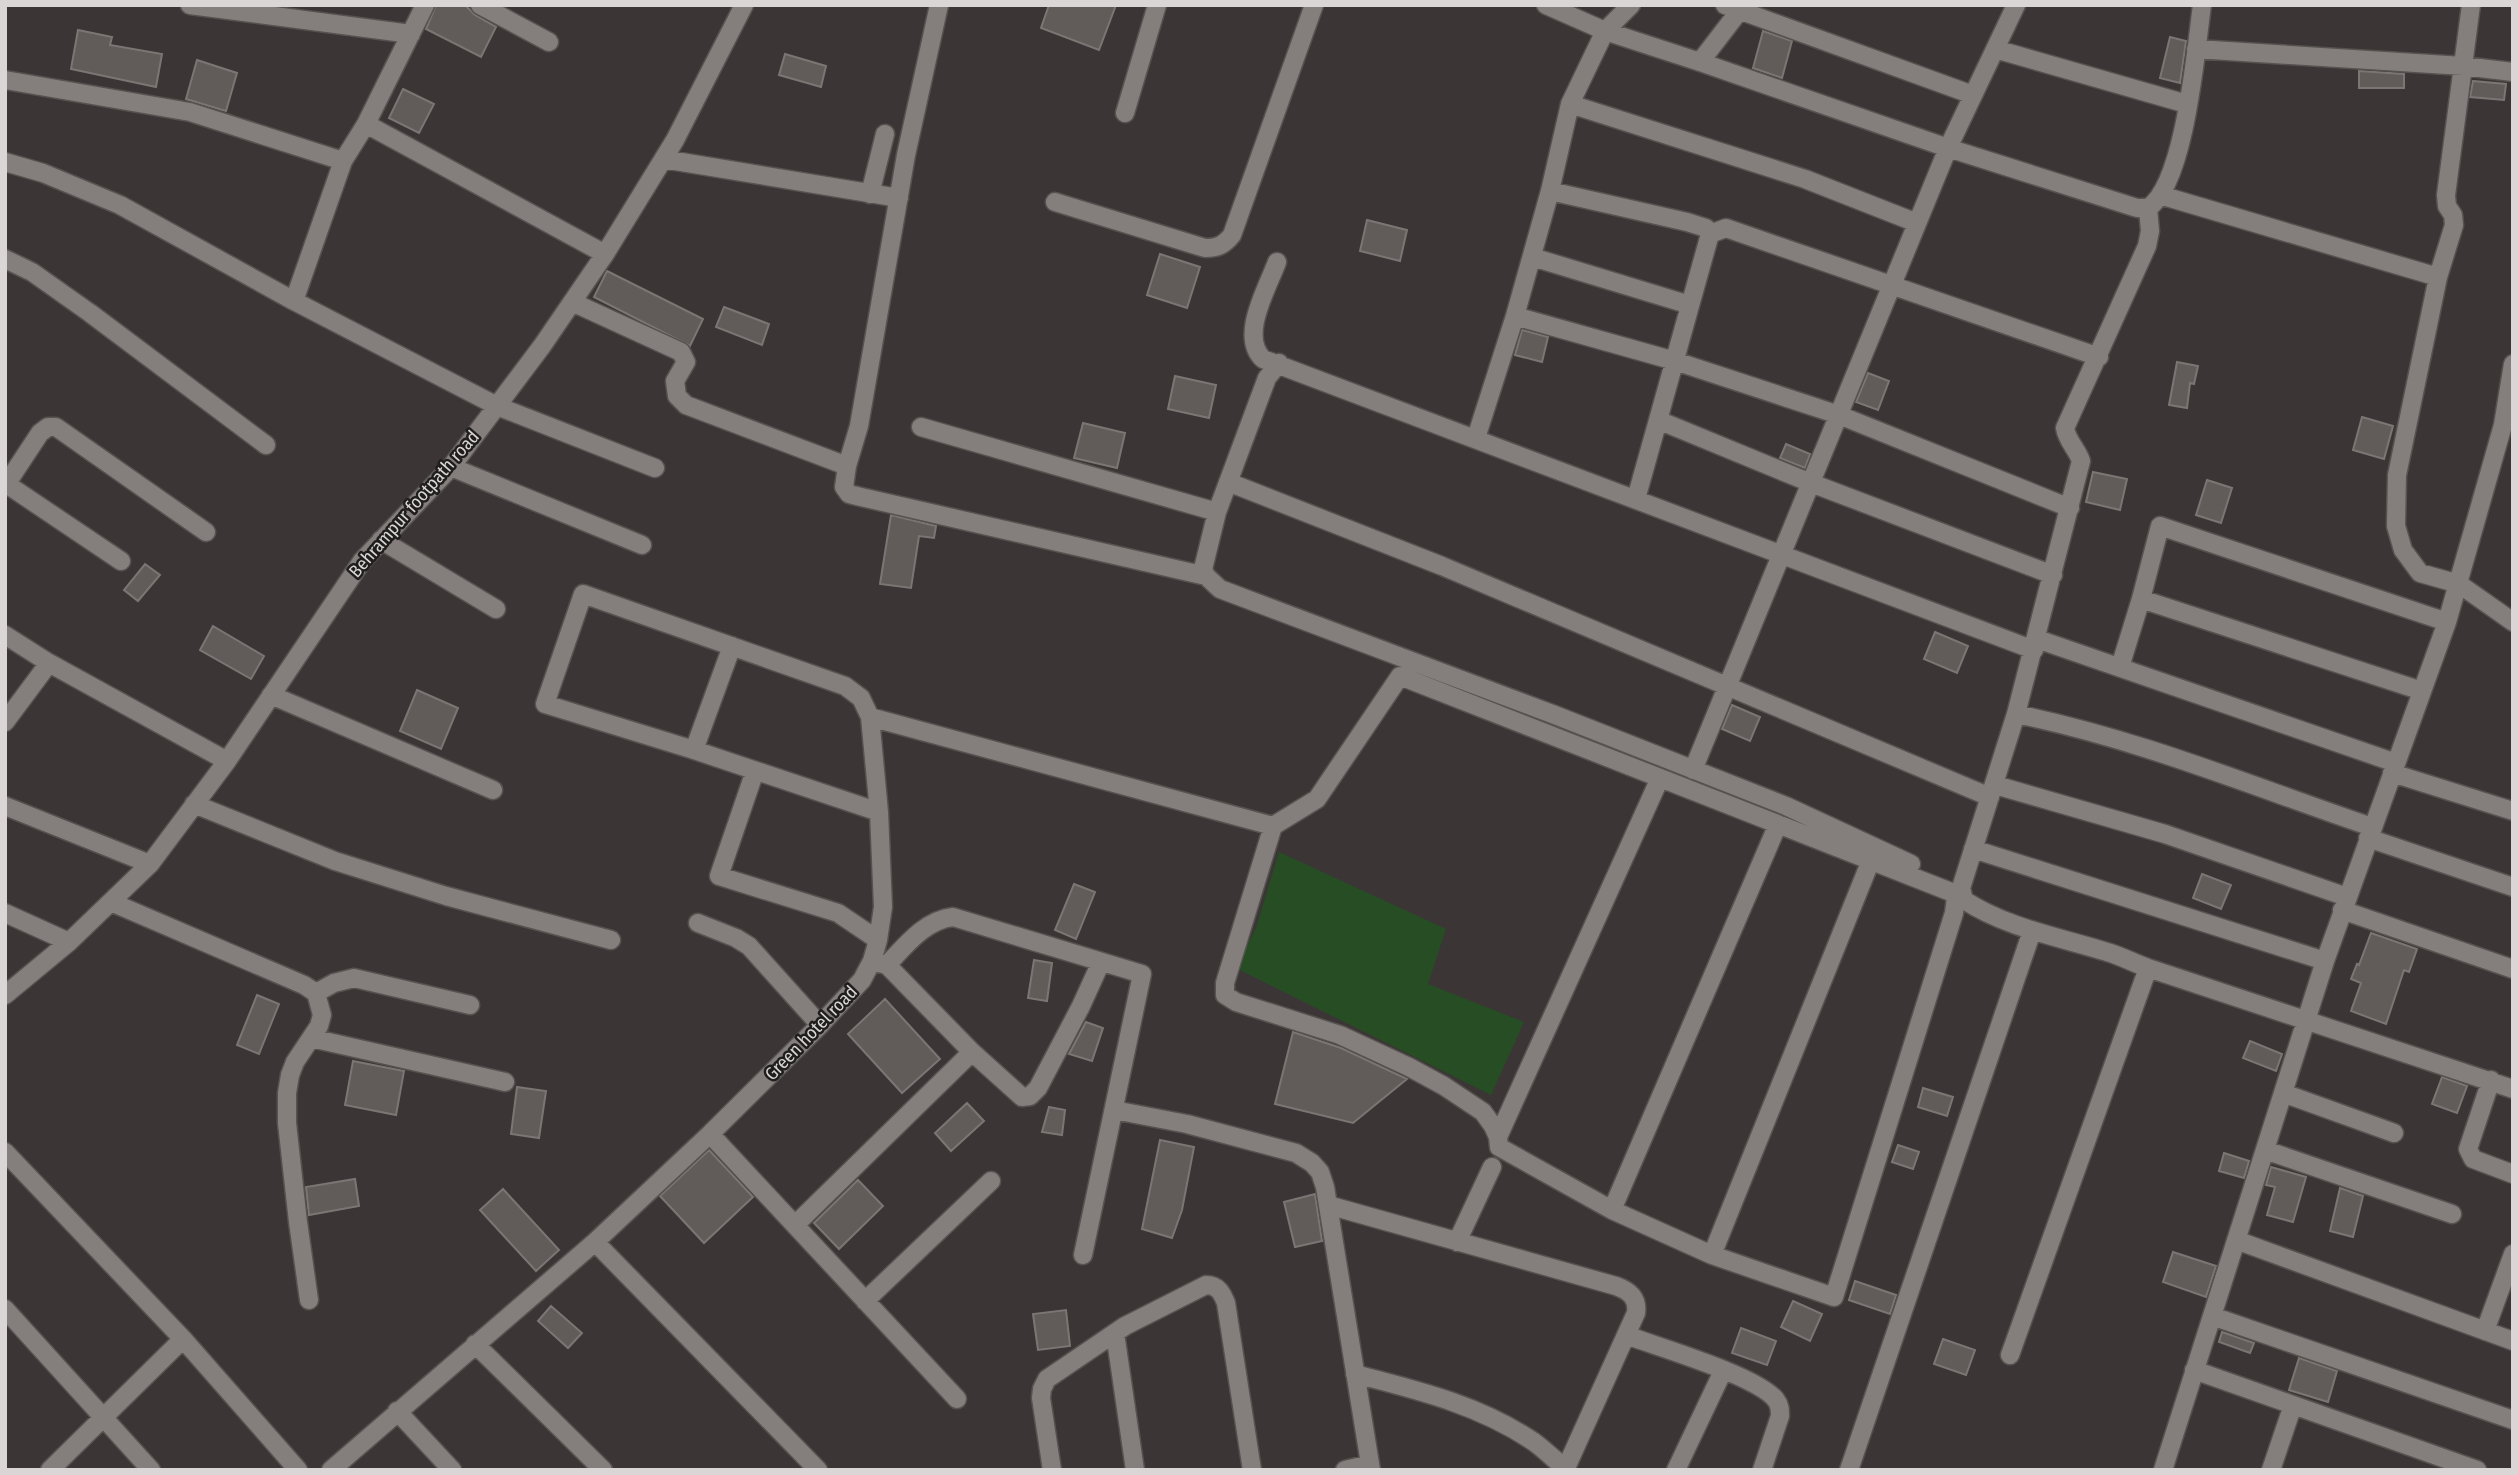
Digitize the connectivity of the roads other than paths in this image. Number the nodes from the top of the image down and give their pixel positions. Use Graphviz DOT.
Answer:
graph roads {
  1 [pos="190,5"];
  2 [pos="425,5"];
  3 [pos="480,5"];
  4 [pos="744,5"];
  5 [pos="939,5"];
  6 [pos="1157,5"];
  7 [pos="1314,5"];
  8 [pos="1546,5"];
  9 [pos="1631,5"];
  10 [pos="2016,5"];
  11 [pos="2202,5"];
  12 [pos="2471,5"];
  13 [pos="1733,8"];
  14 [pos="1605,32"];
  15 [pos="411,34"];
  16 [pos="549,42"];
  17 [pos="1995,49"];
  18 [pos="2196,49"];
  19 [pos="1700,62"];
  20 [pos="2463,66"];
  21 [pos="2513,72"];
  22 [pos="5,80"];
  23 [pos="1973,95"];
  24 [pos="1570,104"];
  25 [pos="2188,104"];
  26 [pos="1125,113"];
  27 [pos="366,124"];
  28 [pos="885,134"];
  29 [pos="1948,148"];
  30 [pos="663,159"];
  31 [pos="343,161"];
  32 [pos="5,162"];
  33 [pos="1550,191"];
  34 [pos="870,194"];
  35 [pos="899,198"];
  36 [pos="2154,201"];
  37 [pos="1055,202"];
  38 [pos="1917,223"];
  39 [pos="1710,234"];
  40 [pos="605,254"];
  41 [pos="1532,257"];
  42 [pos="5,259"];
  43 [pos="1277,262"];
  44 [pos="2438,277"];
  45 [pos="1891,287"];
  46 [pos="294,301"];
  47 [pos="572,302"];
  48 [pos="1690,305"];
  49 [pos="1515,316"];
  50 [pos="2099,357"];
  51 [pos="1675,361"];
  52 [pos="1279,363"];
  53 [pos="2513,364"];
  54 [pos="497,406"];
  55 [pos="1839,415"];
  56 [pos="1658,420"];
  57 [pos="921,427"];
  58 [pos="1476,438"];
  59 [pos="266,445"];
  60 [pos="847,466"];
  61 [pos="451,467"];
  62 [pos="655,468"];
  63 [pos="1228,482"];
  64 [pos="1811,483"];
  65 [pos="6,485"];
  66 [pos="1636,499"];
  67 [pos="2070,508"];
  68 [pos="1217,512"];
  69 [pos="206,532"];
  70 [pos="381,540"];
  71 [pos="642,545"];
  72 [pos="1782,554"];
  73 [pos="121,561"];
  74 [pos="2053,575"];
  75 [pos="1206,576"];
  76 [pos="2459,584"];
  77 [pos="2141,599"];
  78 [pos="496,609"];
  79 [pos="2447,622"];
  80 [pos="2513,622"];
  81 [pos="5,635"];
  82 [pos="2035,644"];
  83 [pos="732,646"];
  84 [pos="49,663"];
  85 [pos="2120,667"];
  86 [pos="1727,686"];
  87 [pos="2422,691"];
  88 [pos="271,695"];
  89 [pos="2016,714"];
  90 [pos="870,717"];
  91 [pos="5,722"];
  92 [pos="694,750"];
  93 [pos="227,761"];
  94 [pos="2394,768"];
  95 [pos="1693,770"];
  96 [pos="755,771"];
  97 [pos="1660,778"];
  98 [pos="493,790"];
  99 [pos="1992,791"];
  100 [pos="194,804"];
  101 [pos="5,806"];
  102 [pos="2513,811"];
  103 [pos="878,812"];
  104 [pos="1777,824"];
  105 [pos="1273,826"];
  106 [pos="2370,833"];
  107 [pos="1973,849"];
  108 [pos="1871,860"];
  109 [pos="150,864"];
  110 [pos="2513,887"];
  111 [pos="1961,888"];
  112 [pos="111,902"];
  113 [pos="2344,904"];
  114 [pos="5,913"];
  115 [pos="698,923"];
  116 [pos="2032,931"];
  117 [pos="611,940"];
  118 [pos="878,940"];
  119 [pos="69,942"];
  120 [pos="2325,961"];
  121 [pos="1101,962"];
  122 [pos="879,963"];
  123 [pos="2148,968"];
  124 [pos="2513,969"];
  125 [pos="9,988"];
  126 [pos="316,993"];
  127 [pos="470,1005"];
  128 [pos="2305,1020"];
  129 [pos="820,1025"];
  130 [pos="311,1038"];
  131 [pos="972,1052"];
  132 [pos="2491,1080"];
  133 [pos="505,1082"];
  134 [pos="2513,1088"];
  135 [pos="2283,1093"];
  136 [pos="1114,1110"];
  137 [pos="2394,1133"];
  138 [pos="710,1134"];
  139 [pos="1498,1137"];
  140 [pos="2265,1150"];
  141 [pos="5,1152"];
  142 [pos="1492,1167"];
  143 [pos="2513,1174"];
  144 [pos="991,1181"];
  145 [pos="1328,1205"];
  146 [pos="1612,1210"];
  147 [pos="2452,1214"];
  148 [pos="795,1225"];
  149 [pos="2236,1240"];
  150 [pos="595,1242"];
  151 [pos="1457,1242"];
  152 [pos="2513,1254"];
  153 [pos="1083,1255"];
  154 [pos="1712,1255"];
  155 [pos="309,1300"];
  156 [pos="865,1301"];
  157 [pos="5,1310"];
  158 [pos="2212,1316"];
  159 [pos="2485,1331"];
  160 [pos="1115,1333"];
  161 [pos="1626,1335"];
  162 [pos="183,1339"];
  163 [pos="2513,1341"];
  164 [pos="475,1344"];
  165 [pos="2010,1355"];
  166 [pos="2194,1370"];
  167 [pos="1723,1371"];
  168 [pos="1356,1374"];
  169 [pos="957,1399"];
  170 [pos="2293,1405"];
  171 [pos="397,1411"];
  172 [pos="103,1418"];
  173 [pos="2513,1420"];
  174 [pos="1371,1467"];
  175 [pos="1566,1469"];
  176 [pos="50,1470"];
  177 [pos="151,1470"];
  178 [pos="298,1470"];
  179 [pos="331,1470"];
  180 [pos="452,1470"];
  181 [pos="603,1470"];
  182 [pos="818,1470"];
  183 [pos="1052,1470"];
  184 [pos="1135,1470"];
  185 [pos="1252,1470"];
  186 [pos="1345,1470"];
  187 [pos="1676,1470"];
  188 [pos="1762,1470"];
  189 [pos="1849,1470"];
  190 [pos="2163,1470"];
  191 [pos="2271,1470"];
  192 [pos="2477,1470"];
  1 -- 15 [label="street"];
  2 -- 15 [label="street"];
  3 -- 16 [label="street"];
  4 -- 30 [label="street, Behrampur footpath road"];
  5 -- 35 [label="street"];
  6 -- 26 [label="street"];
  7 -- 37 [label="street"];
  8 -- 14 [label="street"];
  9 -- 14 [label="street"];
  10 -- 17 [label="street"];
  11 -- 18 [label="street"];
  12 -- 20 [label="street"];
  13 -- 19 [label="street"];
  13 -- 23 [label="street"];
  14 -- 19 [label="street"];
  14 -- 24 [label="street"];
  15 -- 27 [label="street"];
  17 -- 23 [label="street"];
  17 -- 25 [label="street"];
  18 -- 20 [label="street"];
  18 -- 25 [label="street"];
  19 -- 29 [label="street"];
  20 -- 21 [label="street"];
  20 -- 44 [label="street"];
  22 -- 31 [label="street"];
  23 -- 29 [label="street"];
  24 -- 33 [label="street"];
  24 -- 38 [label="street"];
  25 -- 36 [label="street"];
  27 -- 31 [label="street"];
  27 -- 40 [label="street"];
  28 -- 34 [label="street"];
  29 -- 36 [label="street"];
  29 -- 38 [label="street"];
  30 -- 34 [label="street"];
  30 -- 40 [label="street, Behrampur footpath road"];
  31 -- 46 [label="street"];
  32 -- 46 [label="street"];
  33 -- 39 [label="street"];
  33 -- 41 [label="street"];
  34 -- 35 [label="street"];
  35 -- 60 [label="street"];
  36 -- 44 [label="street"];
  36 -- 50 [label="street"];
  38 -- 45 [label="street"];
  39 -- 45 [label="street"];
  39 -- 48 [label="street"];
  40 -- 47 [label="street, Behrampur footpath road"];
  41 -- 48 [label="street"];
  41 -- 49 [label="street"];
  42 -- 59 [label="street"];
  43 -- 52 [label="street"];
  44 -- 76 [label="street"];
  45 -- 50 [label="street"];
  45 -- 55 [label="street"];
  46 -- 54 [label="street"];
  47 -- 54 [label="street, Behrampur footpath road"];
  47 -- 60 [label="street"];
  48 -- 51 [label="street"];
  49 -- 51 [label="street"];
  49 -- 58 [label="street"];
  50 -- 67 [label="street"];
  51 -- 55 [label="street"];
  51 -- 56 [label="street"];
  52 -- 58 [label="street"];
  52 -- 63 [label="street"];
  53 -- 76 [label="street"];
  54 -- 61 [label="street, Behrampur footpath road"];
  54 -- 62 [label="street"];
  55 -- 64 [label="street"];
  55 -- 67 [label="street"];
  56 -- 64 [label="street"];
  56 -- 66 [label="street"];
  57 -- 68 [label="street"];
  58 -- 66 [label="street"];
  60 -- 75 [label="street"];
  61 -- 70 [label="street, Behrampur footpath road"];
  61 -- 71 [label="street"];
  63 -- 68 [label="street"];
  63 -- 86 [label="street"];
  64 -- 72 [label="street"];
  64 -- 74 [label="street"];
  65 -- 69 [label="street"];
  65 -- 73 [label="street"];
  66 -- 72 [label="street"];
  67 -- 74 [label="street"];
  68 -- 75 [label="street"];
  70 -- 78 [label="street"];
  70 -- 88 [label="street, Behrampur footpath road"];
  72 -- 82 [label="street"];
  72 -- 86 [label="street"];
  74 -- 82 [label="street"];
  75 -- 95 [label="street"];
  76 -- 79 [label="street"];
  76 -- 80 [label="street"];
  77 -- 79 [label="street"];
  77 -- 85 [label="street"];
  77 -- 87 [label="street"];
  79 -- 87 [label="street"];
  81 -- 84 [label="street"];
  82 -- 85 [label="street"];
  82 -- 89 [label="street"];
  83 -- 90 [label="street"];
  83 -- 92 [label="street"];
  83 -- 92 [label="street"];
  84 -- 91 [label="street"];
  84 -- 93 [label="street"];
  85 -- 94 [label="street"];
  86 -- 95 [label="street"];
  86 -- 99 [label="street"];
  87 -- 94 [label="street"];
  88 -- 93 [label="street, Behrampur footpath road"];
  88 -- 98 [label="street"];
  89 -- 99 [label="street"];
  89 -- 106 [label="street"];
  90 -- 103 [label="street, Green hotel road"];
  90 -- 105 [label="street"];
  92 -- 96 [label="street"];
  93 -- 100 [label="street, Behrampur footpath road"];
  94 -- 102 [label="street"];
  94 -- 106 [label="street"];
  95 -- 111 [label="street"];
  96 -- 103 [label="street"];
  96 -- 118 [label="street"];
  97 -- 104 [label="street"];
  97 -- 105 [label="street"];
  97 -- 139 [label="street"];
  99 -- 107 [label="street"];
  99 -- 113 [label="street"];
  100 -- 109 [label="street, Behrampur footpath road"];
  100 -- 117 [label="street"];
  101 -- 109 [label="street"];
  103 -- 118 [label="street, Green hotel road"];
  104 -- 108 [label="street"];
  104 -- 146 [label="street"];
  105 -- 139 [label="street"];
  106 -- 110 [label="street"];
  106 -- 113 [label="street"];
  107 -- 111 [label="street"];
  107 -- 120 [label="street"];
  108 -- 154 [label="street"];
  108 -- 154 [label="street"];
  109 -- 112 [label="street, Behrampur footpath road"];
  111 -- 116 [label="street"];
  112 -- 119 [label="street, Behrampur footpath road"];
  112 -- 126 [label="street"];
  113 -- 120 [label="street"];
  113 -- 124 [label="street"];
  114 -- 119 [label="street"];
  115 -- 129 [label="street"];
  116 -- 123 [label="street"];
  116 -- 189 [label="street"];
  118 -- 122 [label="street, Green hotel road"];
  119 -- 125 [label="street, Behrampur footpath road"];
  120 -- 128 [label="street"];
  121 -- 122 [label="street"];
  121 -- 131 [label="street"];
  121 -- 136 [label="street"];
  122 -- 129 [label="street, Green hotel road"];
  122 -- 131 [label="street"];
  123 -- 128 [label="street"];
  123 -- 165 [label="street"];
  126 -- 127 [label="street"];
  126 -- 130 [label="street"];
  128 -- 132 [label="street"];
  128 -- 135 [label="street"];
  129 -- 138 [label="street, Green hotel road"];
  130 -- 133 [label="street"];
  130 -- 155 [label="street"];
  131 -- 148 [label="street"];
  132 -- 134 [label="street"];
  132 -- 143 [label="street"];
  135 -- 137 [label="street"];
  135 -- 140 [label="street"];
  136 -- 145 [label="street"];
  136 -- 153 [label="street"];
  138 -- 148 [label="street"];
  138 -- 150 [label="street, Green hotel road"];
  139 -- 146 [label="street"];
  140 -- 147 [label="street"];
  140 -- 149 [label="street"];
  141 -- 162 [label="street"];
  142 -- 151 [label="street"];
  144 -- 156 [label="street"];
  145 -- 151 [label="street"];
  145 -- 168 [label="street"];
  146 -- 154 [label="street"];
  148 -- 156 [label="street"];
  149 -- 158 [label="street"];
  149 -- 159 [label="street"];
  150 -- 164 [label="street, Green hotel road"];
  150 -- 182 [label="street"];
  151 -- 161 [label="street"];
  152 -- 159 [label="street"];
  156 -- 169 [label="street"];
  157 -- 172 [label="street"];
  158 -- 166 [label="street"];
  158 -- 173 [label="street"];
  159 -- 163 [label="street"];
  160 -- 183 [label="street"];
  160 -- 184 [label="street"];
  160 -- 185 [label="street"];
  161 -- 167 [label="street"];
  161 -- 175 [label="street"];
  162 -- 172 [label="street"];
  162 -- 178 [label="street"];
  164 -- 171 [label="street, Green hotel road"];
  164 -- 181 [label="street"];
  166 -- 170 [label="street"];
  166 -- 190 [label="street"];
  167 -- 187 [label="street"];
  167 -- 188 [label="street"];
  168 -- 174 [label="street"];
  168 -- 175 [label="street"];
  170 -- 191 [label="street"];
  170 -- 192 [label="street"];
  171 -- 179 [label="street, Green hotel road"];
  171 -- 180 [label="street"];
  172 -- 176 [label="street"];
  172 -- 177 [label="street"];
  174 -- 186 [label="street"];
}
